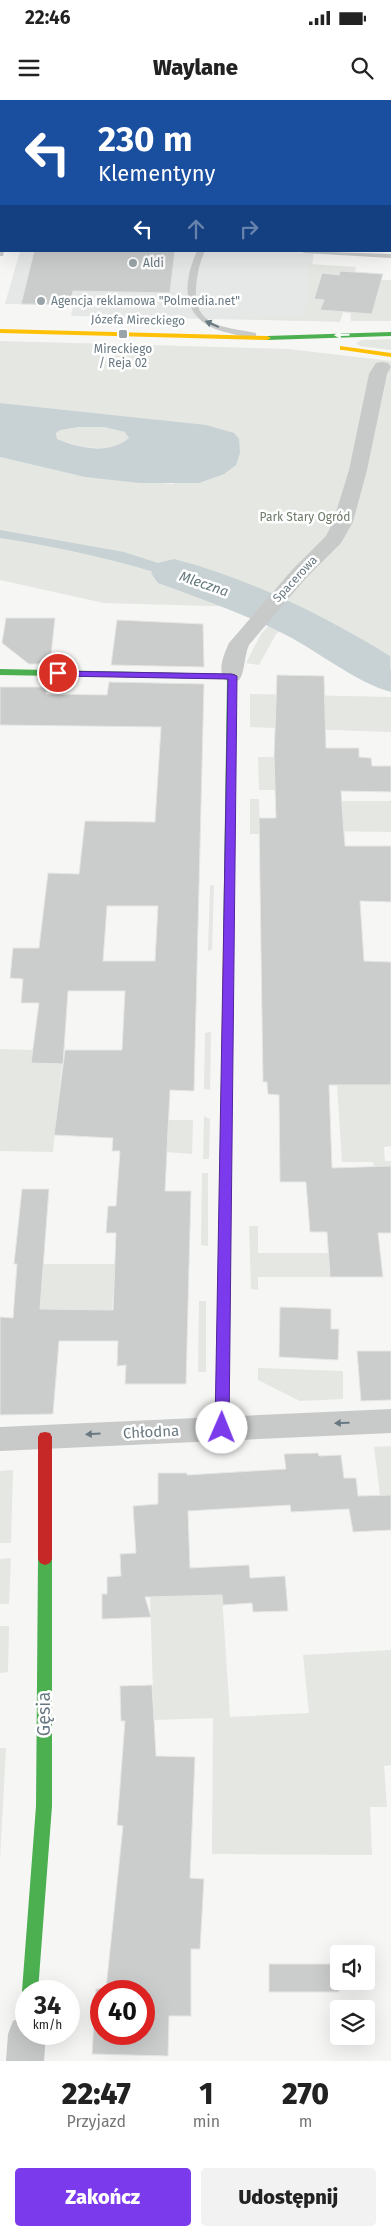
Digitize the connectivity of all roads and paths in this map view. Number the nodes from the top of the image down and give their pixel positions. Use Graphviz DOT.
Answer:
graph roads {
  1 [pos="201,252"];
  2 [pos="321,252"];
  3 [pos="391,256"];
  4 [pos="0,331"];
  5 [pos="391,334"];
  6 [pos="274,338"];
  7 [pos="387,361"];
  8 [pos="0,672"];
  9 [pos="232,676"];
  10 [pos="391,1421"];
  11 [pos="222,1428"];
  12 [pos="45,1437"];
  13 [pos="0,1438"];
  14 [pos="31,1980"];
  15 [pos="26,2045"];
  16 [pos="25,2061"];
  6 -- 1 [label="lane, one-way"];
  2 -- 3 [label="lane"];
  4 -- 6 [label="street, Józefa Mireckiego"];
  5 -- 6 [label="street, Józefa Mireckiego, one-way"];
  6 -- 7 [label="street, Józefa Mireckiego"];
  7 -- 9 [label="street, Spacerowa"];
  8 -- 9 [label="street"];
  9 -- 11 [label="street"];
  10 -- 11 [label="street, Chłodna, one-way"];
  11 -- 12 [label="street, Chłodna, one-way"];
  12 -- 13 [label="street, Chłodna"];
  12 -- 14 [label="street, Gęsia"];
  15 -- 16 [label="street"];
}
